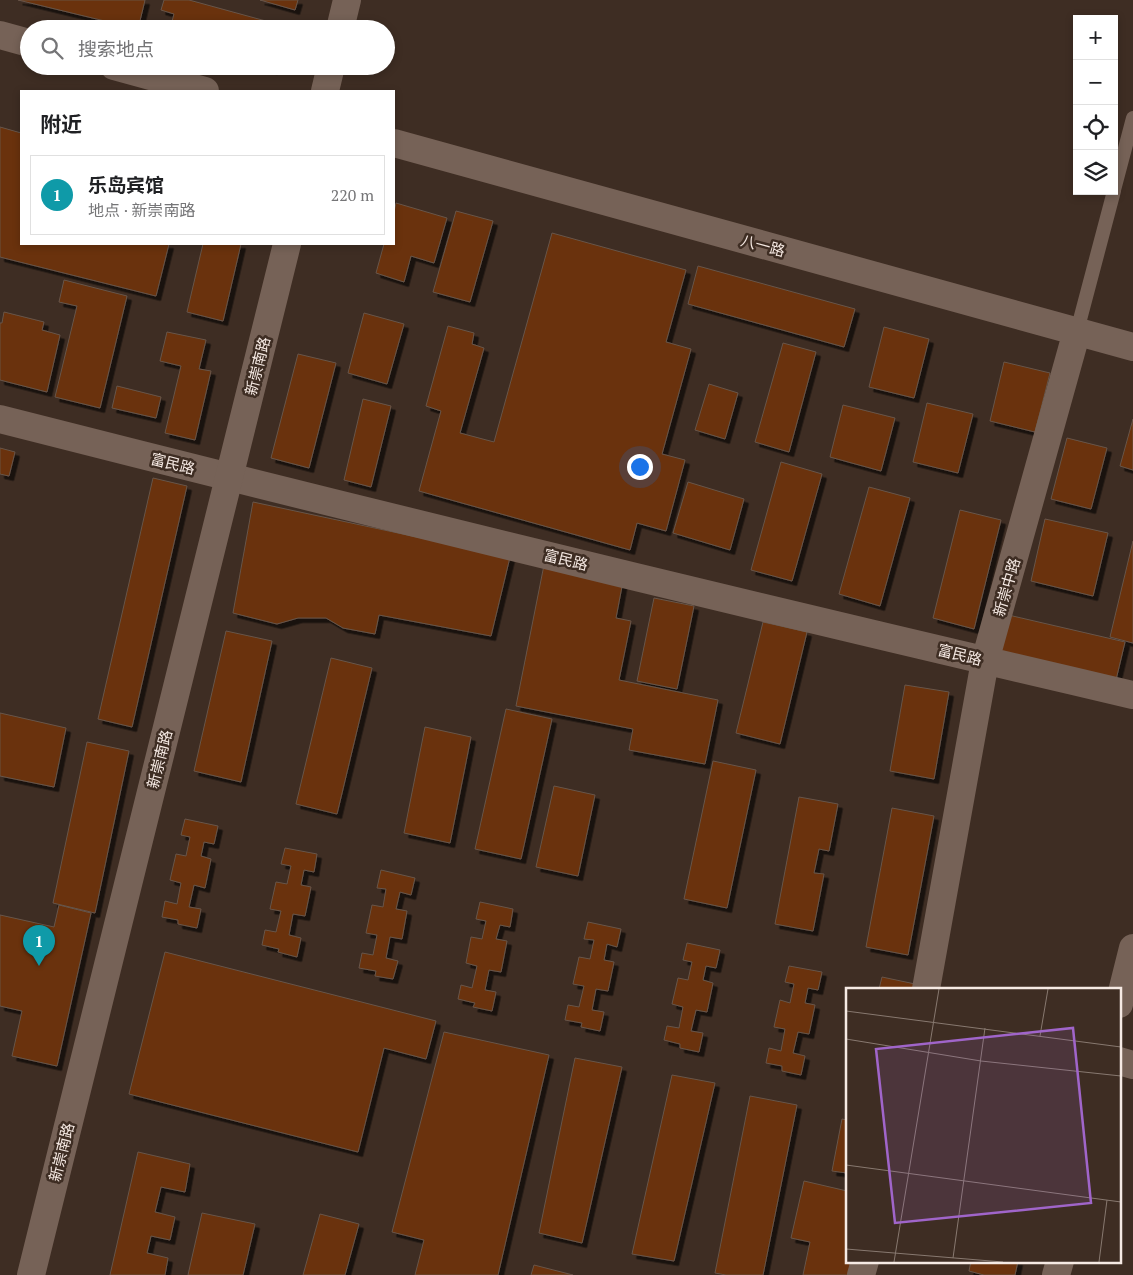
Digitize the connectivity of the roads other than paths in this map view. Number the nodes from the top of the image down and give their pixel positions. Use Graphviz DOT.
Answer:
graph roads {
  1 [pos="346,0"];
  2 [pos="342,20"];
  3 [pos="0,35"];
  4 [pos="20,41"];
  5 [pos="147,75"];
  6 [pos="329,75"];
  7 [pos="201,90"];
  8 [pos="325,90"];
  9 [pos="1133,118"];
  10 [pos="395,143"];
  11 [pos="1118,175"];
  12 [pos="1113,195"];
  13 [pos="288,245"];
  14 [pos="1077,332"];
  15 [pos="1133,347"];
  16 [pos="0,419"];
  17 [pos="229,477"];
  18 [pos="985,661"];
  19 [pos="1133,695"];
  20 [pos="1133,948"];
  21 [pos="926,988"];
  22 [pos="1120,1000"];
  23 [pos="1120,1061"];
  24 [pos="1133,1065"];
  25 [pos="865,1262"];
  26 [pos="1060,1262"];
  27 [pos="31,1275"];
  28 [pos="861,1275"];
  29 [pos="1056,1275"];
  1 -- 2 [label="street"];
  3 -- 4 [label="street"];
  5 -- 7 [label="street"];
  6 -- 8 [label="street"];
  9 -- 11 [label="lane, 新崇中路"];
  10 -- 14 [label="street, 八一路"];
  12 -- 14 [label="lane, 新崇中路"];
  13 -- 17 [label="street, 新崇南路"];
  14 -- 15 [label="street, 八一路"];
  14 -- 18 [label="street, 新崇中路"];
  16 -- 17 [label="street, 富民路"];
  17 -- 18 [label="street, 富民路"];
  17 -- 27 [label="street, 新崇南路"];
  18 -- 19 [label="street, 富民路"];
  18 -- 21 [label="street, 新崇中路"];
  20 -- 22 [label="street"];
  23 -- 24 [label="street"];
  25 -- 28 [label="street"];
  26 -- 29 [label="street"];
}
